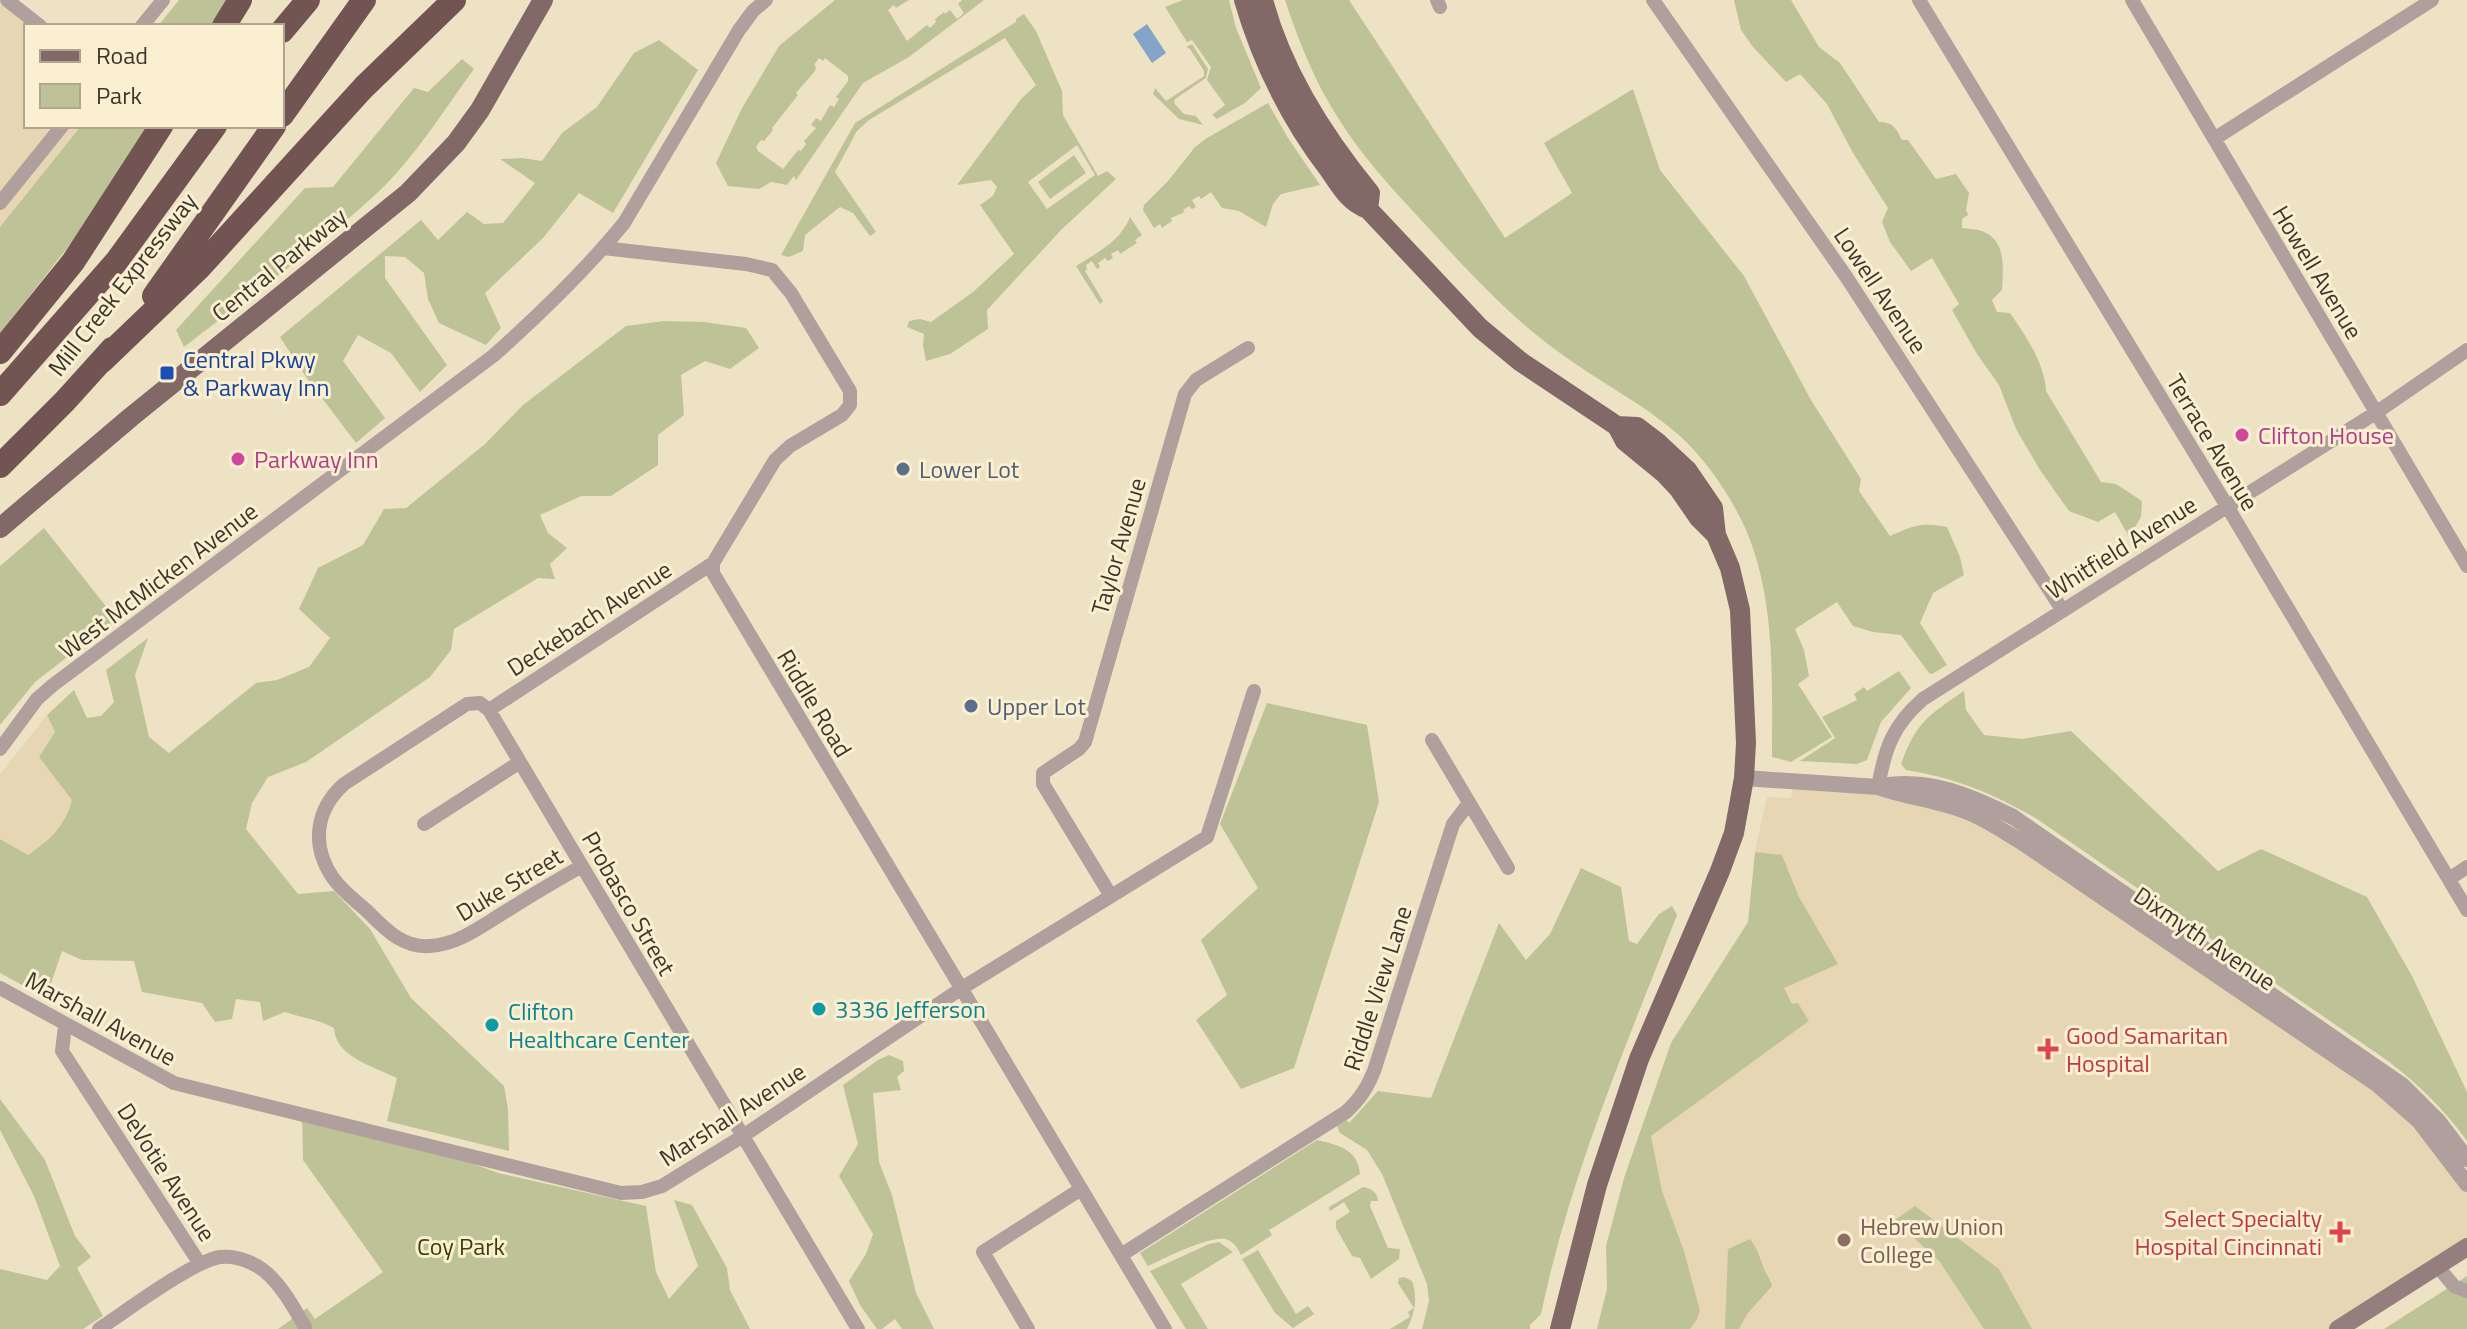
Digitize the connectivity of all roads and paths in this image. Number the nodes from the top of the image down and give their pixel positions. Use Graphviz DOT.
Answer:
graph roads {
  1 [pos="7,0"];
  2 [pos="163,0"];
  3 [pos="240,0"];
  4 [pos="285,0"];
  5 [pos="308,0"];
  6 [pos="364,0"];
  7 [pos="454,0"];
  8 [pos="543,0"];
  9 [pos="766,0"];
  10 [pos="1244,0"];
  11 [pos="1263,0"];
  12 [pos="1653,0"];
  13 [pos="1919,0"];
  14 [pos="2132,0"];
  15 [pos="2432,0"];
  16 [pos="37,24"];
  17 [pos="144,24"];
  18 [pos="225,24"];
  19 [pos="282,24"];
  20 [pos="284,26"];
  21 [pos="284,112"];
  22 [pos="60,128"];
  23 [pos="160,128"];
  24 [pos="214,128"];
  25 [pos="273,128"];
  26 [pos="2214,139"];
  27 [pos="0,203"];
  28 [pos="1368,209"];
  29 [pos="603,248"];
  30 [pos="1248,348"];
  31 [pos="2467,350"];
  32 [pos="0,352"];
  33 [pos="102,361"];
  34 [pos="0,394"];
  35 [pos="2377,412"];
  36 [pos="0,466"];
  37 [pos="2227,506"];
  38 [pos="0,528"];
  39 [pos="713,563"];
  40 [pos="2467,566"];
  41 [pos="2063,611"];
  42 [pos="1254,691"];
  43 [pos="489,710"];
  44 [pos="1432,740"];
  45 [pos="0,749"];
  46 [pos="520,762"];
  47 [pos="1744,778"];
  48 [pos="1878,787"];
  49 [pos="1469,803"];
  50 [pos="424,824"];
  51 [pos="582,866"];
  52 [pos="2467,867"];
  53 [pos="1508,868"];
  54 [pos="2449,879"];
  55 [pos="1111,896"];
  56 [pos="2467,910"];
  57 [pos="0,988"];
  58 [pos="962,988"];
  59 [pos="65,1026"];
  60 [pos="743,1136"];
  61 [pos="2467,1159"];
  62 [pos="2467,1184"];
  63 [pos="1081,1189"];
  64 [pos="2467,1247"];
  65 [pos="1121,1255"];
  66 [pos="200,1264"];
  67 [pos="2437,1266"];
  68 [pos="2467,1291"];
  69 [pos="305,1327"];
  70 [pos="99,1329"];
  71 [pos="858,1329"];
  72 [pos="1028,1329"];
  73 [pos="1165,1329"];
  74 [pos="1560,1329"];
  75 [pos="2338,1329"];
  1 -- 16 [label="street"];
  2 -- 17 [label="street"];
  3 -- 18 [label="highway"];
  4 -- 19 [label="highway"];
  5 -- 20 [label="highway"];
  6 -- 21 [label="highway"];
  7 -- 33 [label="highway"];
  8 -- 38 [label="main road, Central Parkway"];
  9 -- 29 [label="street, West McMicken Avenue"];
  10 -- 28 [label="main road"];
  11 -- 28 [label="main road"];
  12 -- 41 [label="street, Lowell Avenue"];
  13 -- 37 [label="street, Terrace Avenue"];
  14 -- 26 [label="street, Howell Avenue"];
  15 -- 26 [label="street"];
  22 -- 27 [label="street"];
  23 -- 32 [label="highway"];
  24 -- 34 [label="highway, Mill Creek Expressway"];
  25 -- 33 [label="highway, Mill Creek Expressway"];
  26 -- 35 [label="street, Howell Avenue"];
  28 -- 47 [label="main road"];
  29 -- 39 [label="street"];
  29 -- 45 [label="street, West McMicken Avenue"];
  30 -- 55 [label="street, Taylor Avenue"];
  31 -- 35 [label="street, Whitfield Avenue"];
  33 -- 36 [label="highway, Mill Creek Expressway"];
  35 -- 37 [label="street, Whitfield Avenue"];
  35 -- 40 [label="street, Howell Avenue"];
  37 -- 41 [label="street, Whitfield Avenue"];
  37 -- 54 [label="street, Terrace Avenue"];
  39 -- 43 [label="street, Deckebach Avenue"];
  39 -- 58 [label="street, Riddle Road"];
  41 -- 48 [label="street, Whitfield Avenue"];
  42 -- 55 [label="street, Marshall Avenue"];
  43 -- 46 [label="street, Probasco Street"];
  43 -- 51 [label="street, Duke Street"];
  44 -- 49 [label="street"];
  46 -- 50 [label="street"];
  46 -- 51 [label="street, Probasco Street"];
  47 -- 48 [label="street, Dixmyth Avenue"];
  47 -- 74 [label="main road"];
  48 -- 61 [label="street, Dixmyth Avenue"];
  48 -- 62 [label="street, Dixmyth Avenue"];
  49 -- 53 [label="street"];
  49 -- 65 [label="street, Riddle View Lane"];
  51 -- 60 [label="street, Probasco Street"];
  52 -- 54 [label="street"];
  54 -- 56 [label="street, Terrace Avenue"];
  55 -- 58 [label="street, Marshall Avenue"];
  57 -- 59 [label="street, Marshall Avenue"];
  58 -- 60 [label="street, Marshall Avenue"];
  58 -- 63 [label="street, Riddle Road"];
  59 -- 60 [label="street, Marshall Avenue"];
  59 -- 66 [label="street, DeVotie Avenue"];
  60 -- 71 [label="street, Probasco Street"];
  63 -- 65 [label="street, Riddle Road"];
  63 -- 72 [label="street"];
  64 -- 67 [label="main road"];
  65 -- 73 [label="street, Riddle Road"];
  66 -- 69 [label="street, DeVotie Avenue"];
  66 -- 70 [label="street"];
  67 -- 68 [label="street"];
  67 -- 75 [label="main road"];
}
